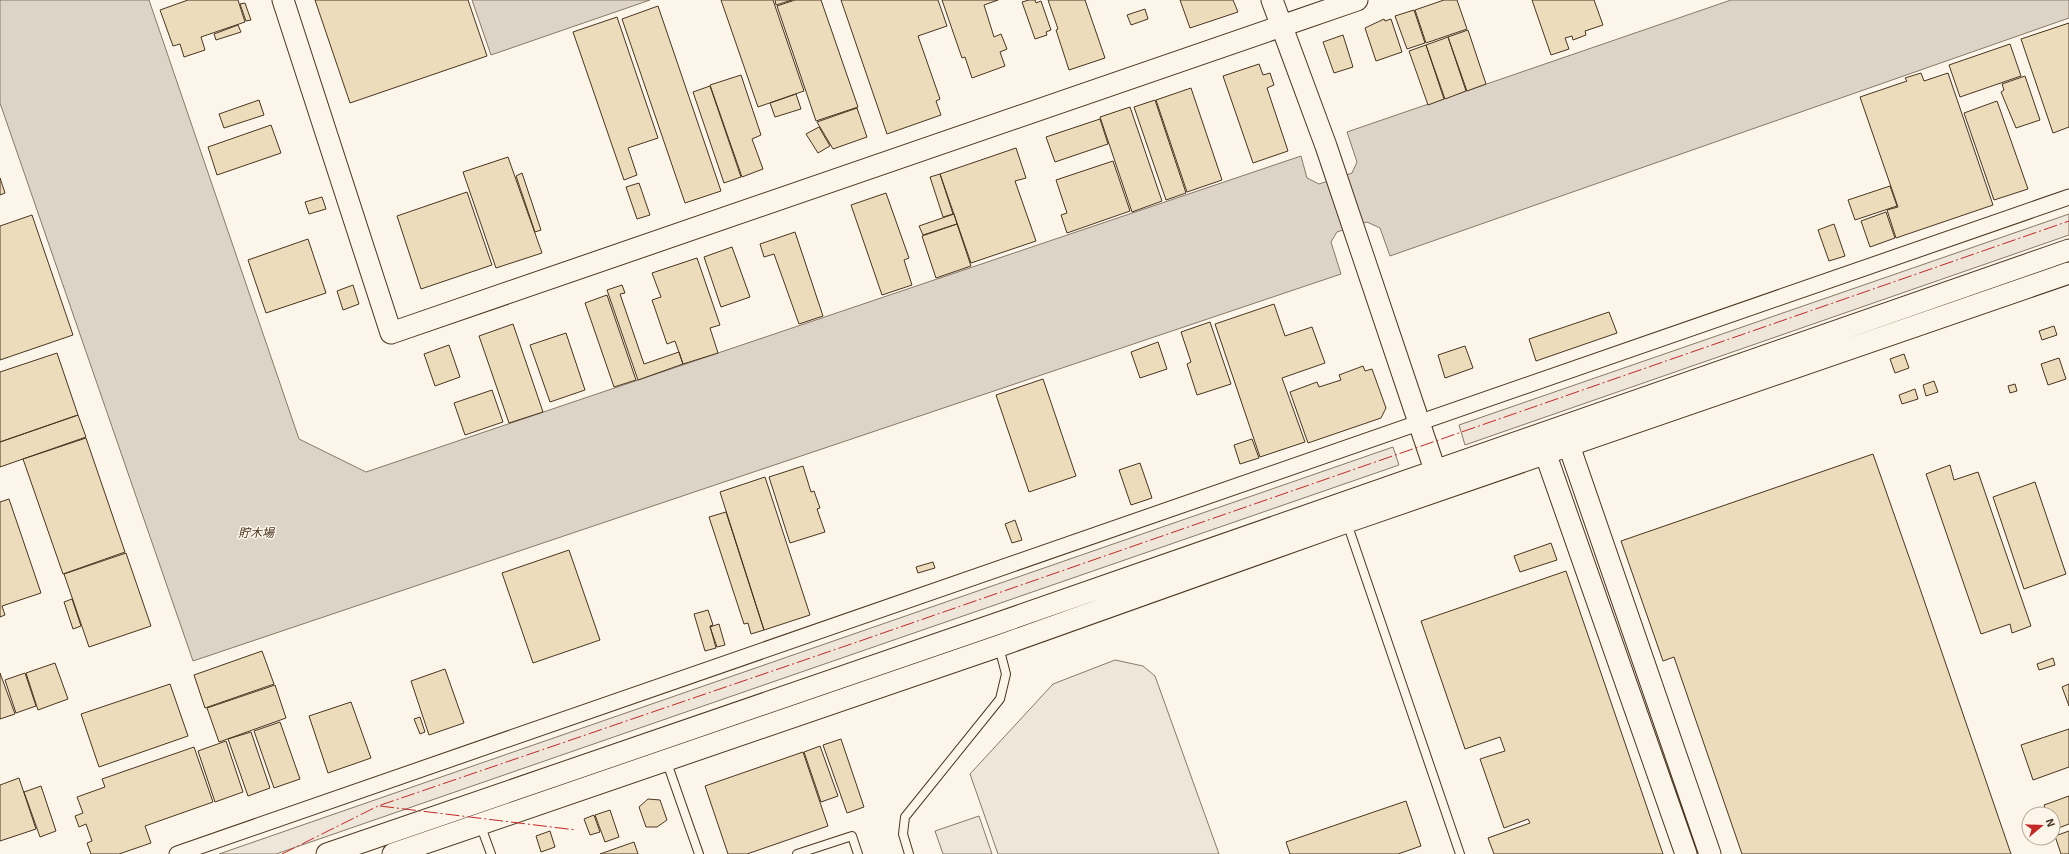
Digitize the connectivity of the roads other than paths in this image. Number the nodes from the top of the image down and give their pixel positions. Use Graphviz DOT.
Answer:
graph roads {
  1 [pos="283,0"];
  2 [pos="1272,0"];
  3 [pos="1357,0"];
  4 [pos="1281,26"];
  5 [pos="2069,197"];
  6 [pos="2069,250"];
  7 [pos="2069,273"];
  8 [pos="1418,422"];
  9 [pos="1562,426"];
  10 [pos="1538,434"];
  11 [pos="1569,447"];
  12 [pos="1546,455"];
  13 [pos="1435,470"];
  14 [pos="1344,513"];
  15 [pos="996,635"];
  16 [pos="663,750"];
  17 [pos="480,824"];
  18 [pos="177,854"];
  19 [pos="327,854"];
  20 [pos="393,854"];
  21 [pos="491,854"];
  22 [pos="699,854"];
  23 [pos="797,854"];
  24 [pos="858,854"];
  25 [pos="909,854"];
  26 [pos="1460,854"];
  27 [pos="1686,854"];
  28 [pos="1710,854"];
  1 -- 4 [label="street"];
  2 -- 4 [label="street"];
  3 -- 4 [label="street"];
  4 -- 8 [label="street"];
  5 -- 8 [label="street"];
  6 -- 9 [label="street"];
  7 -- 11 [label="street"];
  8 -- 13 [label="street"];
  8 -- 18 [label="street"];
  9 -- 10 [label="street"];
  9 -- 11 [label="street"];
  10 -- 12 [label="street"];
  10 -- 13 [label="street"];
  11 -- 12 [label="street"];
  11 -- 28 [label="street"];
  12 -- 14 [label="street"];
  12 -- 27 [label="street"];
  13 -- 14 [label="street"];
  14 -- 15 [label="street"];
  14 -- 26 [label="lane"];
  15 -- 16 [label="street"];
  15 -- 25 [label="lane"];
  16 -- 17 [label="street"];
  16 -- 19 [label="street"];
  16 -- 22 [label="lane"];
  17 -- 20 [label="street"];
  17 -- 21 [label="lane"];
  23 -- 24 [label="lane"];
}
